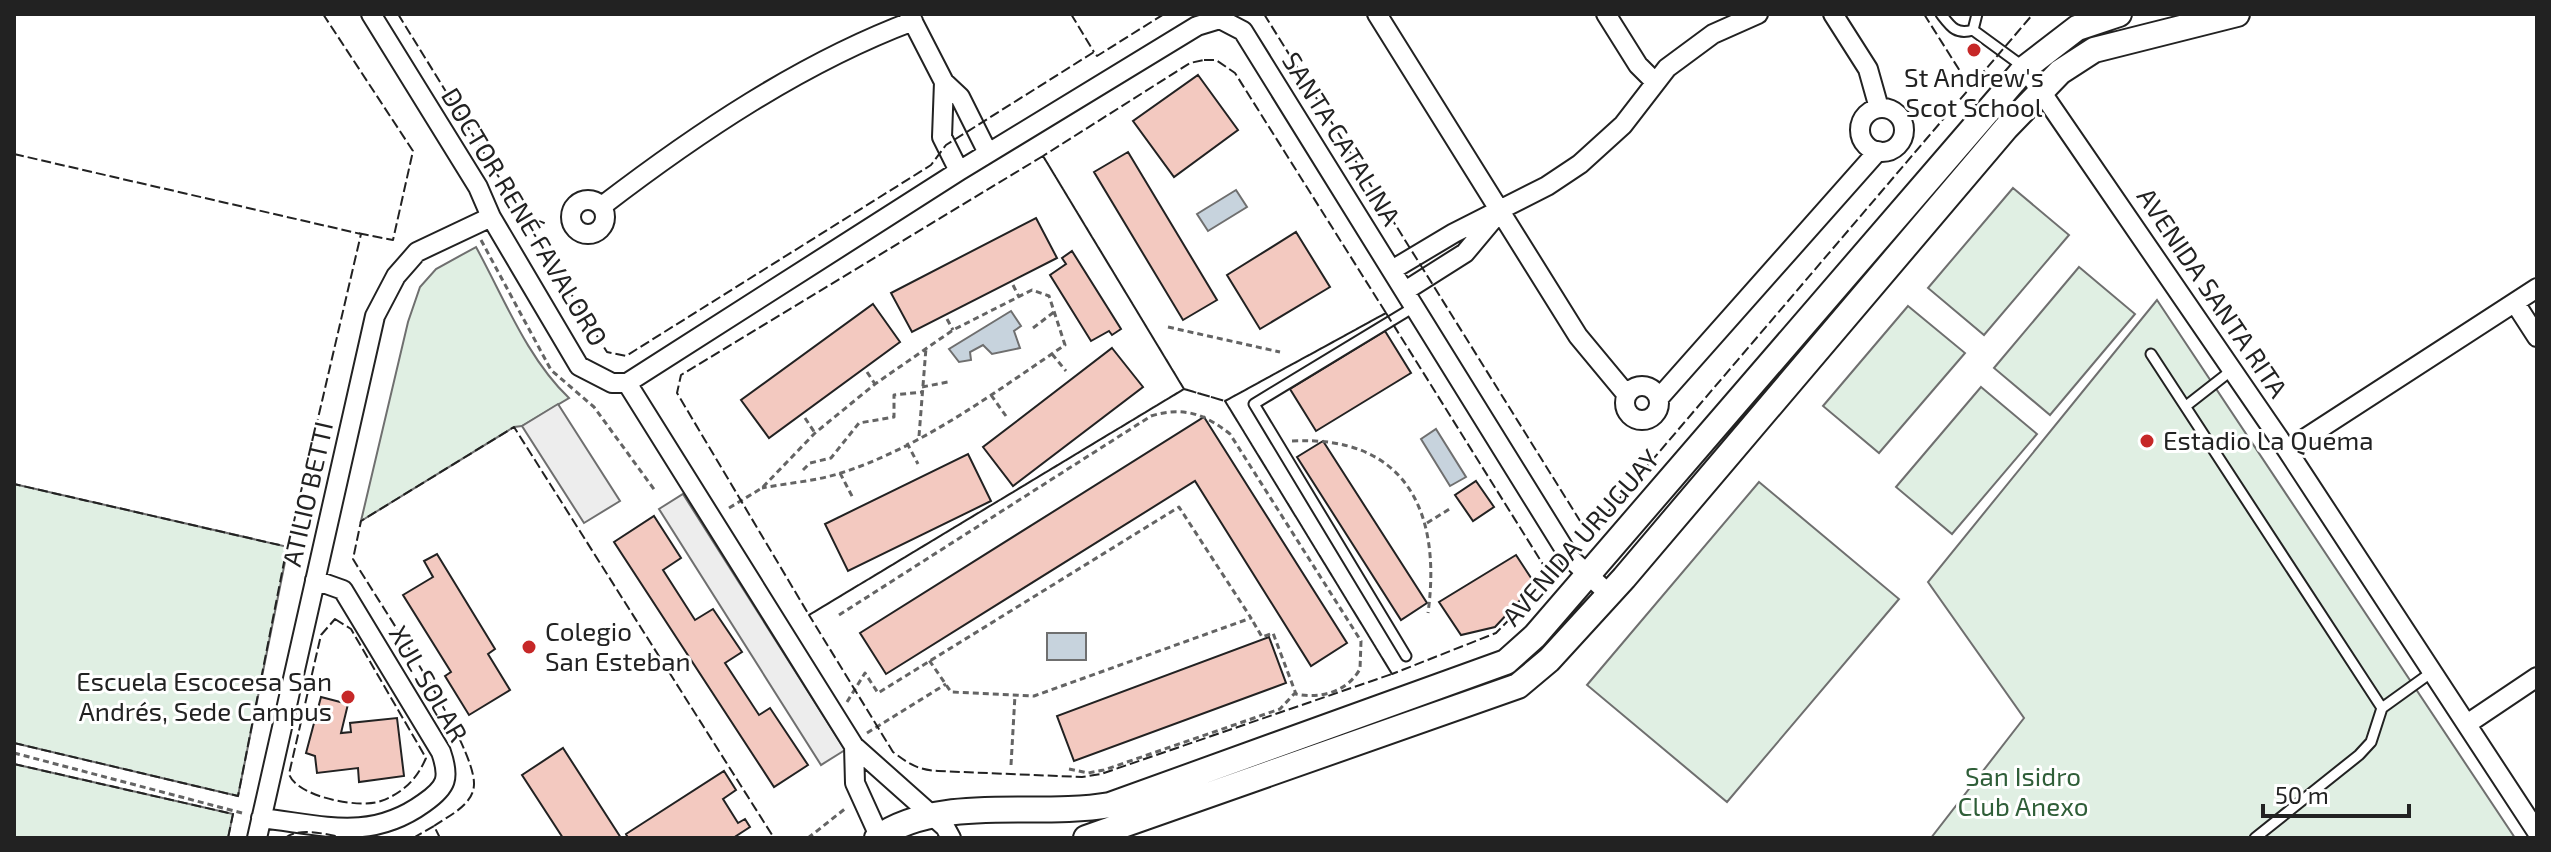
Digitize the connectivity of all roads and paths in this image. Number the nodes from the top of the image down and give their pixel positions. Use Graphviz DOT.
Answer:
graph roads {
  1 [pos="371,14"];
  2 [pos="1179,14"];
  3 [pos="1377,14"];
  4 [pos="1606,14"];
  5 [pos="1758,14"];
  6 [pos="1833,14"];
  7 [pos="1941,14"];
  8 [pos="1977,14"];
  9 [pos="2119,14"];
  10 [pos="2237,14"];
  11 [pos="1219,16"];
  12 [pos="911,18"];
  13 [pos="1973,30"];
  14 [pos="1188,31"];
  15 [pos="2025,68"];
  16 [pos="1653,80"];
  17 [pos="944,82"];
  18 [pos="2042,89"];
  19 [pos="1879,108"];
  20 [pos="1878,151"];
  21 [pos="988,153"];
  22 [pos="959,171"];
  23 [pos="602,206"];
  24 [pos="1500,210"];
  25 [pos="491,217"];
  26 [pos="1392,270"];
  27 [pos="1013,285"];
  28 [pos="2537,288"];
  29 [pos="1019,297"];
  30 [pos="1410,299"];
  31 [pos="2515,303"];
  32 [pos="1054,312"];
  33 [pos="947,319"];
  34 [pos="1168,327"];
  35 [pos="1033,328"];
  36 [pos="953,330"];
  37 [pos="2537,337"];
  38 [pos="926,348"];
  39 [pos="1280,352"];
  40 [pos="1052,354"];
  41 [pos="2151,354"];
  42 [pos="2232,370"];
  43 [pos="1066,371"];
  44 [pos="867,372"];
  45 [pos="948,382"];
  46 [pos="627,383"];
  47 [pos="875,384"];
  48 [pos="922,390"];
  49 [pos="991,395"];
  50 [pos="1627,395"];
  51 [pos="1659,398"];
  52 [pos="2186,406"];
  53 [pos="1006,416"];
  54 [pos="805,418"];
  55 [pos="815,433"];
  56 [pos="919,437"];
  57 [pos="1277,441"];
  58 [pos="907,443"];
  59 [pos="2287,450"];
  60 [pos="918,464"];
  61 [pos="803,470"];
  62 [pos="840,473"];
  63 [pos="762,488"];
  64 [pos="853,498"];
  65 [pos="741,501"];
  66 [pos="1451,508"];
  67 [pos="1427,523"];
  68 [pos="1588,575"];
  69 [pos="315,580"];
  70 [pos="1609,594"];
  71 [pos="1428,613"];
  72 [pos="839,615"];
  73 [pos="1251,618"];
  74 [pos="1406,656"];
  75 [pos="929,660"];
  76 [pos="2432,672"];
  77 [pos="2537,677"];
  78 [pos="946,684"];
  79 [pos="1295,693"];
  80 [pos="1015,695"];
  81 [pos="2382,708"];
  82 [pos="837,719"];
  83 [pos="2467,724"];
  84 [pos="852,744"];
  85 [pos="14,753"];
  86 [pos="1011,765"];
  87 [pos="1069,769"];
  88 [pos="862,797"];
  89 [pos="926,814"];
  90 [pos="261,818"];
  91 [pos="2537,832"];
  92 [pos="879,837"];
  93 [pos="257,838"];
  94 [pos="808,838"];
  95 [pos="951,838"];
  96 [pos="1086,838"];
  97 [pos="2255,838"];
  1 -- 25 [label="street, DOCTOR RENÉ FAVALORO"];
  2 -- 14 [label="street"];
  3 -- 24 [label="street"];
  4 -- 16 [label="street"];
  5 -- 16 [label="street"];
  6 -- 19 [label="street"];
  7 -- 13 [label="lane"];
  8 -- 13 [label="lane"];
  9 -- 15 [label="main road, AVENIDA URUGUAY"];
  10 -- 18 [label="main road"];
  11 -- 14 [label="street, SANTA CATALINA"];
  11 -- 26 [label="street, SANTA CATALINA"];
  12 -- 17 [label="street"];
  12 -- 23 [label="street"];
  13 -- 15 [label="lane"];
  14 -- 21 [label="street, SANTA CATALINA"];
  15 -- 18 [label="street, AVENIDA SANTA RITA"];
  15 -- 68 [label="main road, AVENIDA URUGUAY"];
  16 -- 24 [label="street"];
  17 -- 21 [label="street"];
  17 -- 22 [label="street"];
  18 -- 42 [label="street, AVENIDA SANTA RITA"];
  18 -- 70 [label="main road"];
  19 -- 20 [label="street"];
  19 -- 20 [label="street"];
  20 -- 51 [label="street"];
  21 -- 22 [label="street, SANTA CATALINA"];
  22 -- 46 [label="street, SANTA CATALINA"];
  24 -- 26 [label="street"];
  24 -- 30 [label="street"];
  24 -- 50 [label="street"];
  25 -- 46 [label="street, DOCTOR RENÉ FAVALORO"];
  25 -- 69 [label="street, ATILIO BETTI"];
  26 -- 30 [label="street, SANTA CATALINA"];
  27 -- 29 [label="path"];
  28 -- 31 [label="street"];
  29 -- 32 [label="path"];
  29 -- 36 [label="path"];
  30 -- 57 [label="lane"];
  30 -- 68 [label="street, SANTA CATALINA"];
  31 -- 37 [label="street"];
  31 -- 59 [label="street"];
  32 -- 35 [label="path"];
  32 -- 40 [label="path"];
  33 -- 36 [label="path"];
  34 -- 39 [label="path"];
  36 -- 38 [label="path"];
  38 -- 47 [label="path"];
  38 -- 48 [label="path"];
  40 -- 43 [label="path"];
  40 -- 49 [label="path"];
  41 -- 52 [label="lane"];
  42 -- 52 [label="lane"];
  42 -- 59 [label="street, AVENIDA SANTA RITA"];
  44 -- 47 [label="path"];
  45 -- 48 [label="path"];
  46 -- 82 [label="street"];
  47 -- 55 [label="path"];
  48 -- 56 [label="path"];
  48 -- 61 [label="path"];
  49 -- 53 [label="path"];
  49 -- 56 [label="path"];
  50 -- 51 [label="street"];
  50 -- 51 [label="street"];
  52 -- 81 [label="lane"];
  54 -- 55 [label="path"];
  55 -- 63 [label="path"];
  56 -- 58 [label="path"];
  57 -- 67 [label="path"];
  57 -- 74 [label="lane"];
  58 -- 60 [label="path"];
  58 -- 62 [label="path"];
  59 -- 76 [label="street, AVENIDA SANTA RITA"];
  62 -- 63 [label="path"];
  62 -- 64 [label="path"];
  63 -- 65 [label="path"];
  66 -- 67 [label="path"];
  67 -- 71 [label="path"];
  68 -- 70 [label="street, SANTA CATALINA"];
  68 -- 89 [label="main road, AVENIDA URUGUAY"];
  69 -- 90 [label="street, ATILIO BETTI"];
  69 -- 90 [label="street, XUL SOLAR"];
  70 -- 96 [label="main road"];
  72 -- 79 [label="path"];
  73 -- 75 [label="path"];
  73 -- 79 [label="path"];
  73 -- 80 [label="path"];
  75 -- 78 [label="path"];
  75 -- 82 [label="path"];
  76 -- 81 [label="lane"];
  76 -- 83 [label="street, AVENIDA SANTA RITA"];
  77 -- 83 [label="street"];
  78 -- 80 [label="path"];
  78 -- 84 [label="path"];
  79 -- 87 [label="path"];
  80 -- 86 [label="path"];
  81 -- 97 [label="lane"];
  82 -- 84 [label="street"];
  83 -- 91 [label="street, AVENIDA SANTA RITA"];
  84 -- 88 [label="street"];
  84 -- 89 [label="street"];
  85 -- 90 [label="path"];
  88 -- 92 [label="street"];
  88 -- 94 [label="path"];
  89 -- 92 [label="main road, AVENIDA URUGUAY"];
  89 -- 95 [label="street"];
  90 -- 93 [label="street, ATILIO BETTI"];
}
